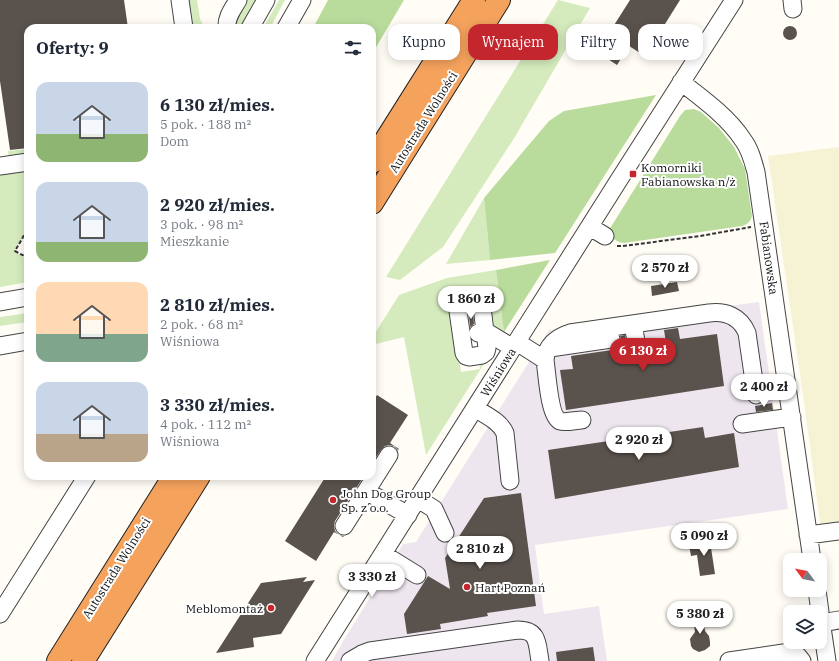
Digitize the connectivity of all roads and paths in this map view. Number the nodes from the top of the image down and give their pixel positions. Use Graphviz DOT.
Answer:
graph roads {
  1 [pos="180,0"];
  2 [pos="238,0"];
  3 [pos="266,0"];
  4 [pos="302,0"];
  5 [pos="474,0"];
  6 [pos="500,0"];
  7 [pos="734,0"];
  8 [pos="183,24"];
  9 [pos="227,24"];
  10 [pos="252,24"];
  11 [pos="288,24"];
  12 [pos="681,82"];
  13 [pos="376,155"];
  14 [pos="24,163"];
  15 [pos="0,166"];
  16 [pos="391,172"];
  17 [pos="376,192"];
  18 [pos="376,196"];
  19 [pos="757,226"];
  20 [pos="590,227"];
  21 [pos="605,236"];
  22 [pos="24,237"];
  23 [pos="24,256"];
  24 [pos="24,298"];
  25 [pos="0,302"];
  26 [pos="633,324"];
  27 [pos="485,331"];
  28 [pos="461,336"];
  29 [pos="611,340"];
  30 [pos="24,342"];
  31 [pos="515,345"];
  32 [pos="0,346"];
  33 [pos="637,347"];
  34 [pos="547,354"];
  35 [pos="756,395"];
  36 [pos="475,408"];
  37 [pos="796,412"];
  38 [pos="582,420"];
  39 [pos="742,424"];
  40 [pos="389,455"];
  41 [pos="376,475"];
  42 [pos="84,480"];
  43 [pos="171,480"];
  44 [pos="197,480"];
  45 [pos="373,480"];
  46 [pos="510,480"];
  47 [pos="366,491"];
  48 [pos="418,498"];
  49 [pos="408,515"];
  50 [pos="344,526"];
  51 [pos="839,531"];
  52 [pos="445,533"];
  53 [pos="839,542"];
  54 [pos="810,547"];
  55 [pos="383,554"];
  56 [pos="417,575"];
  57 [pos="0,614"];
  58 [pos="827,617"];
  59 [pos="839,620"];
  60 [pos="822,649"];
  61 [pos="823,660"];
  62 [pos="58,661"];
  63 [pos="83,661"];
  64 [pos="315,661"];
  65 [pos="350,661"];
  66 [pos="540,661"];
  67 [pos="729,661"];
  68 [pos="802,661"];
  1 -- 8 [label="street"];
  2 -- 9 [label="street"];
  3 -- 10 [label="street"];
  4 -- 11 [label="street"];
  5 -- 13 [label="highway, Autostrada Wolności"];
  6 -- 16 [label="highway, Autostrada Wolności"];
  7 -- 12 [label="street"];
  12 -- 19 [label="street, Fabianowska"];
  12 -- 20 [label="street, Wiśniowa"];
  14 -- 15 [label="street"];
  16 -- 17 [label="street"];
  16 -- 18 [label="highway, Autostrada Wolności"];
  19 -- 21 [label="path"];
  19 -- 37 [label="street, Fabianowska"];
  20 -- 21 [label="street"];
  20 -- 31 [label="street, Wiśniowa"];
  22 -- 23 [label="path"];
  24 -- 25 [label="street"];
  26 -- 33 [label="street"];
  26 -- 34 [label="street"];
  26 -- 35 [label="street"];
  27 -- 28 [label="street"];
  27 -- 28 [label="street"];
  27 -- 28 [label="street"];
  27 -- 31 [label="street"];
  29 -- 34 [label="street"];
  30 -- 32 [label="street"];
  31 -- 34 [label="street"];
  31 -- 36 [label="street, Wiśniowa"];
  34 -- 38 [label="street"];
  36 -- 46 [label="street"];
  36 -- 48 [label="street, Wiśniowa"];
  37 -- 39 [label="street"];
  37 -- 54 [label="street, Fabianowska"];
  40 -- 41 [label="street"];
  42 -- 57 [label="street"];
  43 -- 62 [label="highway, Autostrada Wolności"];
  44 -- 63 [label="highway, Autostrada Wolności"];
  45 -- 47 [label="street"];
  47 -- 49 [label="street"];
  47 -- 50 [label="street"];
  48 -- 49 [label="street, Wiśniowa"];
  48 -- 52 [label="street"];
  49 -- 55 [label="street, Wiśniowa"];
  51 -- 54 [label="street"];
  53 -- 54 [label="street"];
  55 -- 56 [label="street"];
  55 -- 64 [label="street, Wiśniowa"];
  58 -- 59 [label="street"];
  60 -- 61 [label="street"];
  65 -- 66 [label="street"];
  67 -- 68 [label="street"];
}
